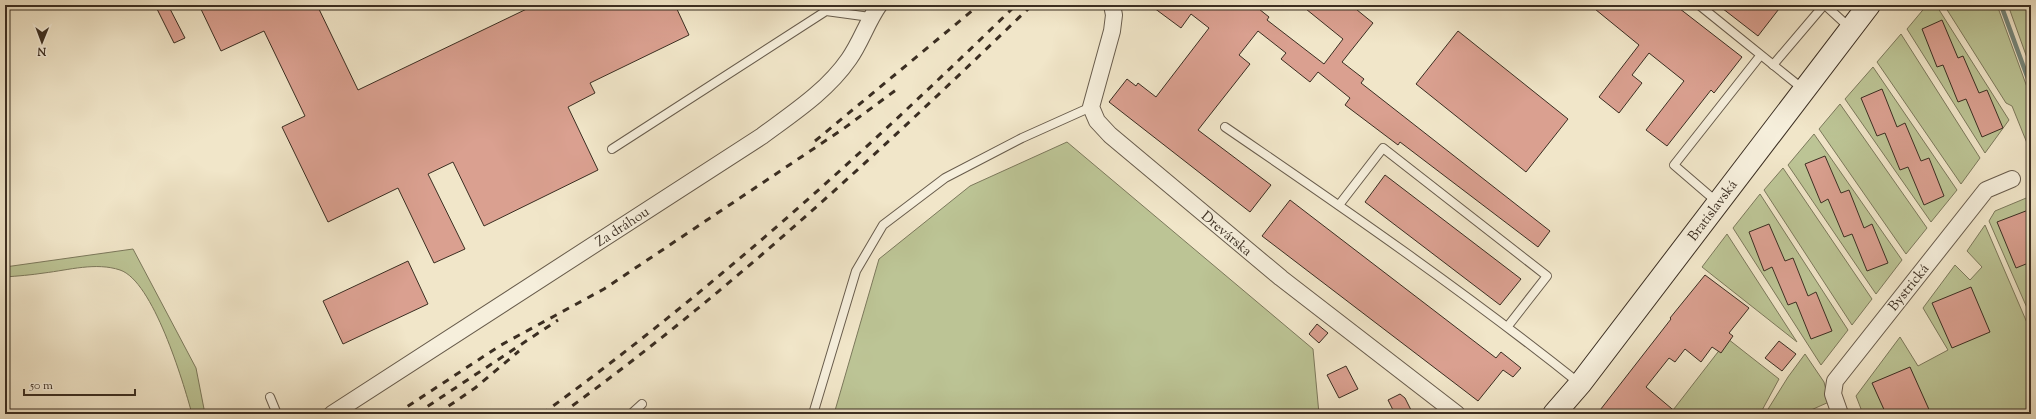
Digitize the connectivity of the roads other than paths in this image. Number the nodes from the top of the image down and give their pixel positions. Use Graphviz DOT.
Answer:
graph roads {
  1 [pos="1112,5"];
  2 [pos="1698,5"];
  3 [pos="1824,5"];
  4 [pos="1869,5"];
  5 [pos="875,11"];
  6 [pos="1851,28"];
  7 [pos="1760,56"];
  8 [pos="1773,65"];
  9 [pos="1804,90"];
  10 [pos="1091,107"];
  11 [pos="1225,127"];
  12 [pos="612,149"];
  13 [pos="2012,179"];
  14 [pos="1717,202"];
  15 [pos="1339,205"];
  16 [pos="1508,326"];
  17 [pos="1580,384"];
  18 [pos="270,397"];
  19 [pos="642,404"];
  20 [pos="277,414"];
  21 [pos="332,414"];
  22 [pos="631,414"];
  23 [pos="813,414"];
  24 [pos="1457,414"];
  25 [pos="1554,414"];
  26 [pos="1840,414"];
  1 -- 10 [label="street"];
  2 -- 7 [label="lane"];
  3 -- 6 [label="lane"];
  3 -- 8 [label="lane"];
  4 -- 6 [label="main road, Bratislavská"];
  5 -- 12 [label="lane"];
  5 -- 21 [label="street, Za dráhou"];
  6 -- 9 [label="main road, Bratislavská"];
  7 -- 8 [label="lane"];
  7 -- 14 [label="lane"];
  8 -- 9 [label="lane"];
  9 -- 14 [label="main road, Bratislavská"];
  10 -- 23 [label="lane"];
  10 -- 24 [label="street, Drevárska"];
  11 -- 15 [label="lane"];
  13 -- 26 [label="street, Bystrická"];
  14 -- 17 [label="main road, Bratislavská"];
  15 -- 16 [label="lane"];
  15 -- 16 [label="lane"];
  16 -- 17 [label="lane"];
  17 -- 25 [label="main road, Bratislavská"];
  18 -- 20 [label="lane"];
  19 -- 22 [label="lane"];
}
